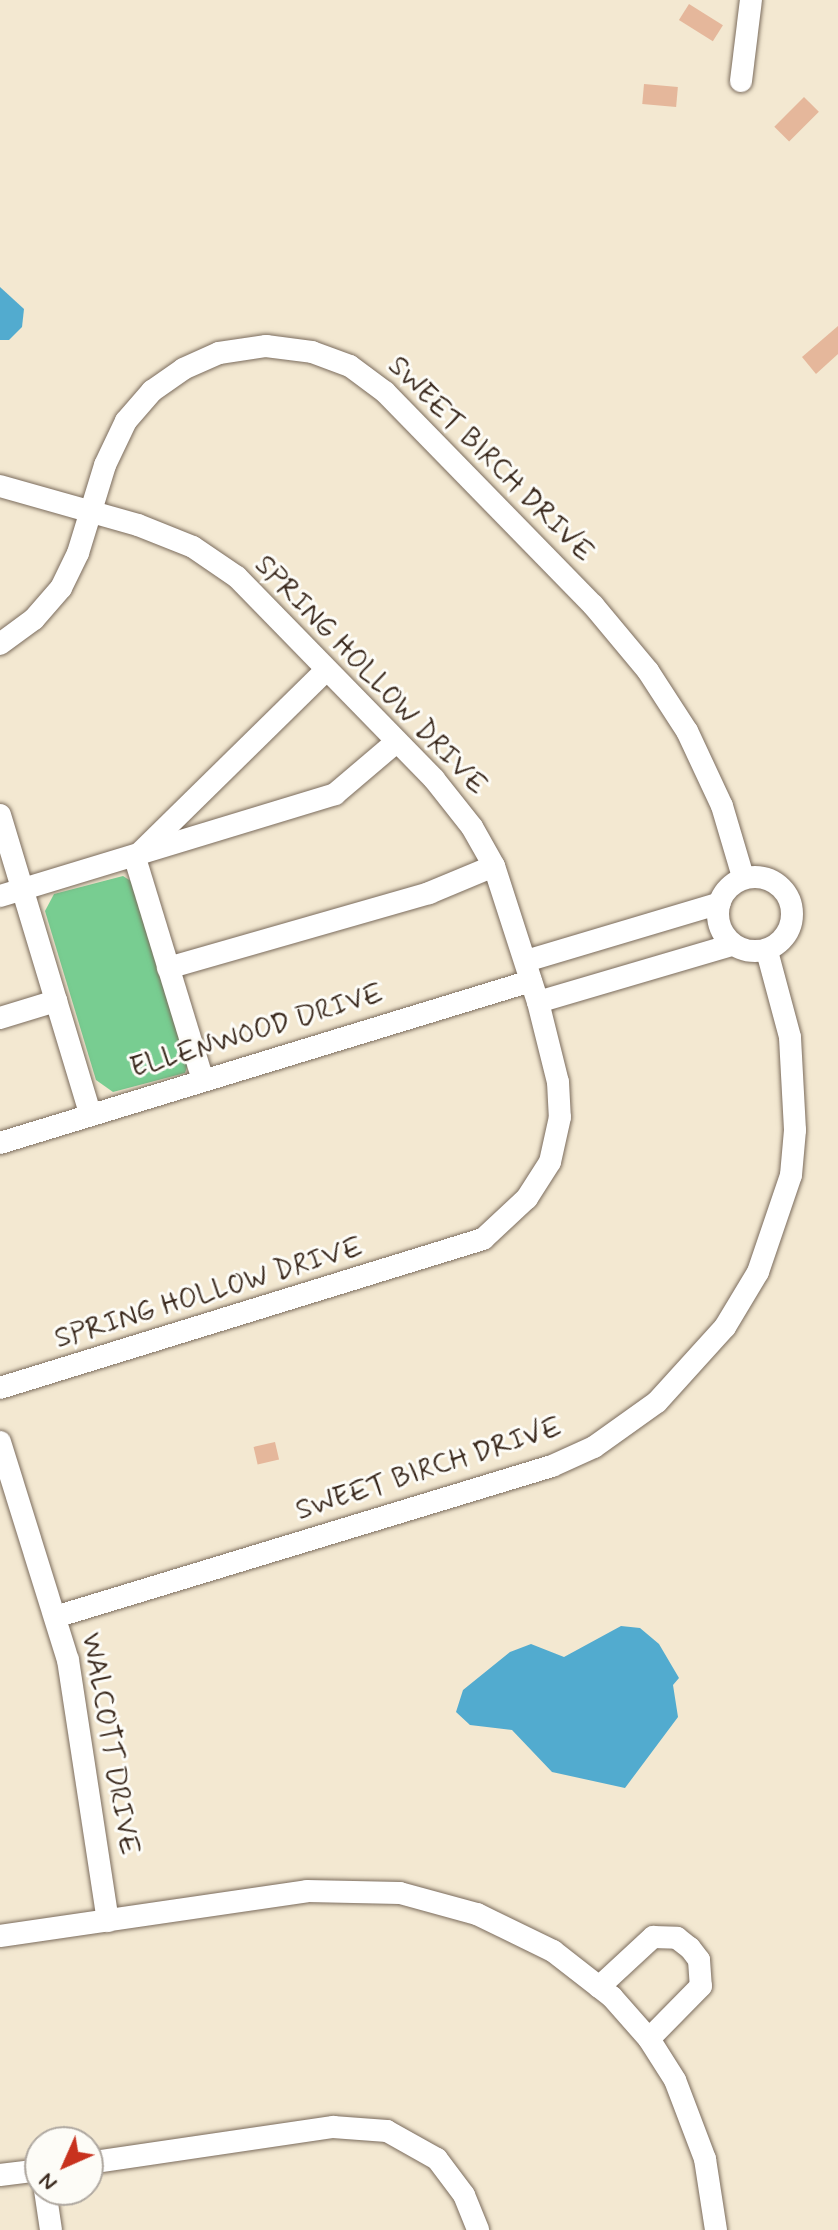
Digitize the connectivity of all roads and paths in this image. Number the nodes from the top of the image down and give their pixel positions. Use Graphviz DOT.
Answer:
graph roads {
  1 [pos="751,0"];
  2 [pos="741,81"];
  3 [pos="0,486"];
  4 [pos="91,510"];
  5 [pos="0,644"];
  6 [pos="326,670"];
  7 [pos="396,742"];
  8 [pos="0,815"];
  9 [pos="135,858"];
  10 [pos="494,866"];
  11 [pos="743,877"];
  12 [pos="22,889"];
  13 [pos="0,896"];
  14 [pos="720,903"];
  15 [pos="732,945"];
  16 [pos="767,951"];
  17 [pos="168,968"];
  18 [pos="532,981"];
  19 [pos="56,1001"];
  20 [pos="0,1018"];
  21 [pos="203,1080"];
  22 [pos="90,1114"];
  23 [pos="0,1143"];
  24 [pos="0,1388"];
  25 [pos="0,1442"];
  26 [pos="55,1617"];
  27 [pos="108,1921"];
  28 [pos="0,1936"];
  29 [pos="599,1987"];
  30 [pos="649,2039"];
  31 [pos="104,2161"];
  32 [pos="24,2172"];
  33 [pos="0,2175"];
  34 [pos="47,2206"];
  35 [pos="51,2230"];
  36 [pos="478,2230"];
  37 [pos="716,2230"];
  1 -- 2 [label="street"];
  3 -- 4 [label="street, SPRING HOLLOW DRIVE"];
  4 -- 5 [label="street, SWEET BIRCH DRIVE"];
  4 -- 6 [label="street, SPRING HOLLOW DRIVE"];
  4 -- 11 [label="street, SWEET BIRCH DRIVE"];
  6 -- 7 [label="street, SPRING HOLLOW DRIVE"];
  6 -- 9 [label="street"];
  7 -- 9 [label="street"];
  7 -- 10 [label="street, SPRING HOLLOW DRIVE"];
  8 -- 12 [label="street"];
  9 -- 12 [label="street"];
  9 -- 17 [label="street"];
  10 -- 17 [label="street"];
  10 -- 18 [label="street, SPRING HOLLOW DRIVE"];
  11 -- 14 [label="street"];
  11 -- 16 [label="street"];
  12 -- 13 [label="street"];
  12 -- 19 [label="street"];
  14 -- 15 [label="street"];
  14 -- 18 [label="street, ELLENWOOD DRIVE"];
  15 -- 16 [label="street"];
  15 -- 18 [label="street, ELLENWOOD DRIVE"];
  16 -- 26 [label="street, SWEET BIRCH DRIVE"];
  17 -- 21 [label="street"];
  18 -- 21 [label="street, ELLENWOOD DRIVE"];
  18 -- 24 [label="street, SPRING HOLLOW DRIVE"];
  19 -- 20 [label="street"];
  19 -- 22 [label="street"];
  21 -- 22 [label="street, ELLENWOOD DRIVE"];
  22 -- 23 [label="street, ELLENWOOD DRIVE"];
  25 -- 26 [label="street, WALCOTT DRIVE"];
  26 -- 27 [label="street, WALCOTT DRIVE"];
  27 -- 28 [label="street"];
  27 -- 29 [label="street"];
  29 -- 30 [label="street"];
  29 -- 30 [label="street"];
  30 -- 37 [label="street"];
  31 -- 36 [label="street"];
  32 -- 33 [label="street"];
  34 -- 35 [label="street"];
}
